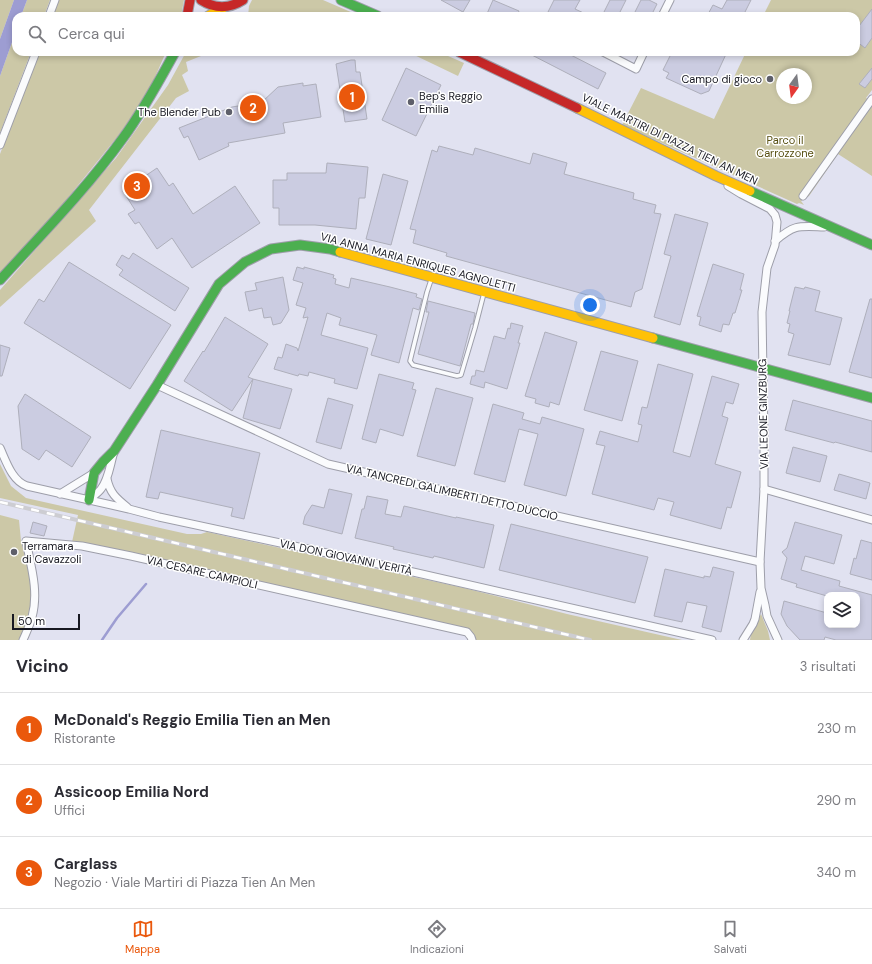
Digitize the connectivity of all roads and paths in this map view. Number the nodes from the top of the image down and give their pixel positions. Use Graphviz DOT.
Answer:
graph roads {
  1 [pos="55,0"];
  2 [pos="190,0"];
  3 [pos="200,0"];
  4 [pos="243,0"];
  5 [pos="341,0"];
  6 [pos="670,0"];
  7 [pos="222,8"];
  8 [pos="50,12"];
  9 [pos="188,12"];
  10 [pos="215,12"];
  11 [pos="369,12"];
  12 [pos="664,12"];
  13 [pos="34,56"];
  14 [pos="172,56"];
  15 [pos="466,56"];
  16 [pos="611,56"];
  17 [pos="642,56"];
  18 [pos="872,100"];
  19 [pos="0,145"];
  20 [pos="716,176"];
  21 [pos="803,196"];
  22 [pos="830,227"];
  23 [pos="775,242"];
  24 [pos="872,245"];
  25 [pos="432,276"];
  26 [pos="0,280"];
  27 [pos="484,291"];
  28 [pos="763,369"];
  29 [pos="156,385"];
  30 [pos="872,398"];
  31 [pos="0,448"];
  32 [pos="114,452"];
  33 [pos="94,473"];
  34 [pos="107,479"];
  35 [pos="764,489"];
  36 [pos="60,494"];
  37 [pos="89,500"];
  38 [pos="129,509"];
  39 [pos="872,520"];
  40 [pos="760,562"];
  41 [pos="761,588"];
  42 [pos="23,640"];
  43 [pos="472,640"];
  44 [pos="712,640"];
  45 [pos="743,640"];
  46 [pos="778,640"];
  1 -- 8 [label="street"];
  2 -- 9 [label="main road"];
  3 -- 7 [label="main road"];
  4 -- 7 [label="main road"];
  5 -- 11 [label="main road"];
  6 -- 12 [label="street"];
  7 -- 10 [label="main road"];
  13 -- 19 [label="street"];
  14 -- 26 [label="main road"];
  15 -- 20 [label="main road, VIALE MARTIRI DI PIAZZA TIEN AN MEN"];
  16 -- 17 [label="street"];
  18 -- 21 [label="street"];
  20 -- 22 [label="main road, VIALE MARTIRI DI PIAZZA TIEN AN MEN"];
  20 -- 23 [label="street, VIA LEONE GINZBURG"];
  22 -- 23 [label="street"];
  22 -- 24 [label="main road, VIALE MARTIRI DI PIAZZA TIEN AN MEN"];
  23 -- 28 [label="street, VIA LEONE GINZBURG"];
  25 -- 27 [label="main road, VIA ANNA MARIA ENRIQUES AGNOLETTI"];
  25 -- 27 [label="lane"];
  25 -- 29 [label="main road, VIA ANNA MARIA ENRIQUES AGNOLETTI"];
  27 -- 28 [label="main road, VIA ANNA MARIA ENRIQUES AGNOLETTI"];
  28 -- 30 [label="main road, VIA ANNA MARIA ENRIQUES AGNOLETTI"];
  28 -- 35 [label="street, VIA LEONE GINZBURG"];
  29 -- 32 [label="main road, VIA ANNA MARIA ENRIQUES AGNOLETTI"];
  29 -- 40 [label="street, VIA TANCREDI GALIMBERTI DETTO DUCCIO"];
  31 -- 36 [label="street, VIA DON GIOVANNI VERITÀ"];
  32 -- 33 [label="main road, VIA ANNA MARIA ENRIQUES AGNOLETTI"];
  32 -- 34 [label="street, VIA ANNA MARIA ENRIQUES AGNOLETTI"];
  33 -- 36 [label="street, VIA ANNA MARIA ENRIQUES AGNOLETTI"];
  33 -- 37 [label="main road"];
  34 -- 37 [label="street, VIA ANNA MARIA ENRIQUES AGNOLETTI"];
  34 -- 38 [label="street"];
  35 -- 39 [label="street"];
  35 -- 40 [label="street, VIA LEONE GINZBURG"];
  36 -- 37 [label="street, VIA DON GIOVANNI VERITÀ"];
  37 -- 38 [label="street, VIA DON GIOVANNI VERITÀ"];
  38 -- 44 [label="street, VIA DON GIOVANNI VERITÀ"];
  40 -- 41 [label="street, VIA LEONE GINZBURG"];
  41 -- 45 [label="street, VIA LEONE GINZBURG"];
  41 -- 46 [label="street, VIA LEONE GINZBURG"];
  42 -- 43 [label="street, VIA CESARE CAMPIOLI"];
}
